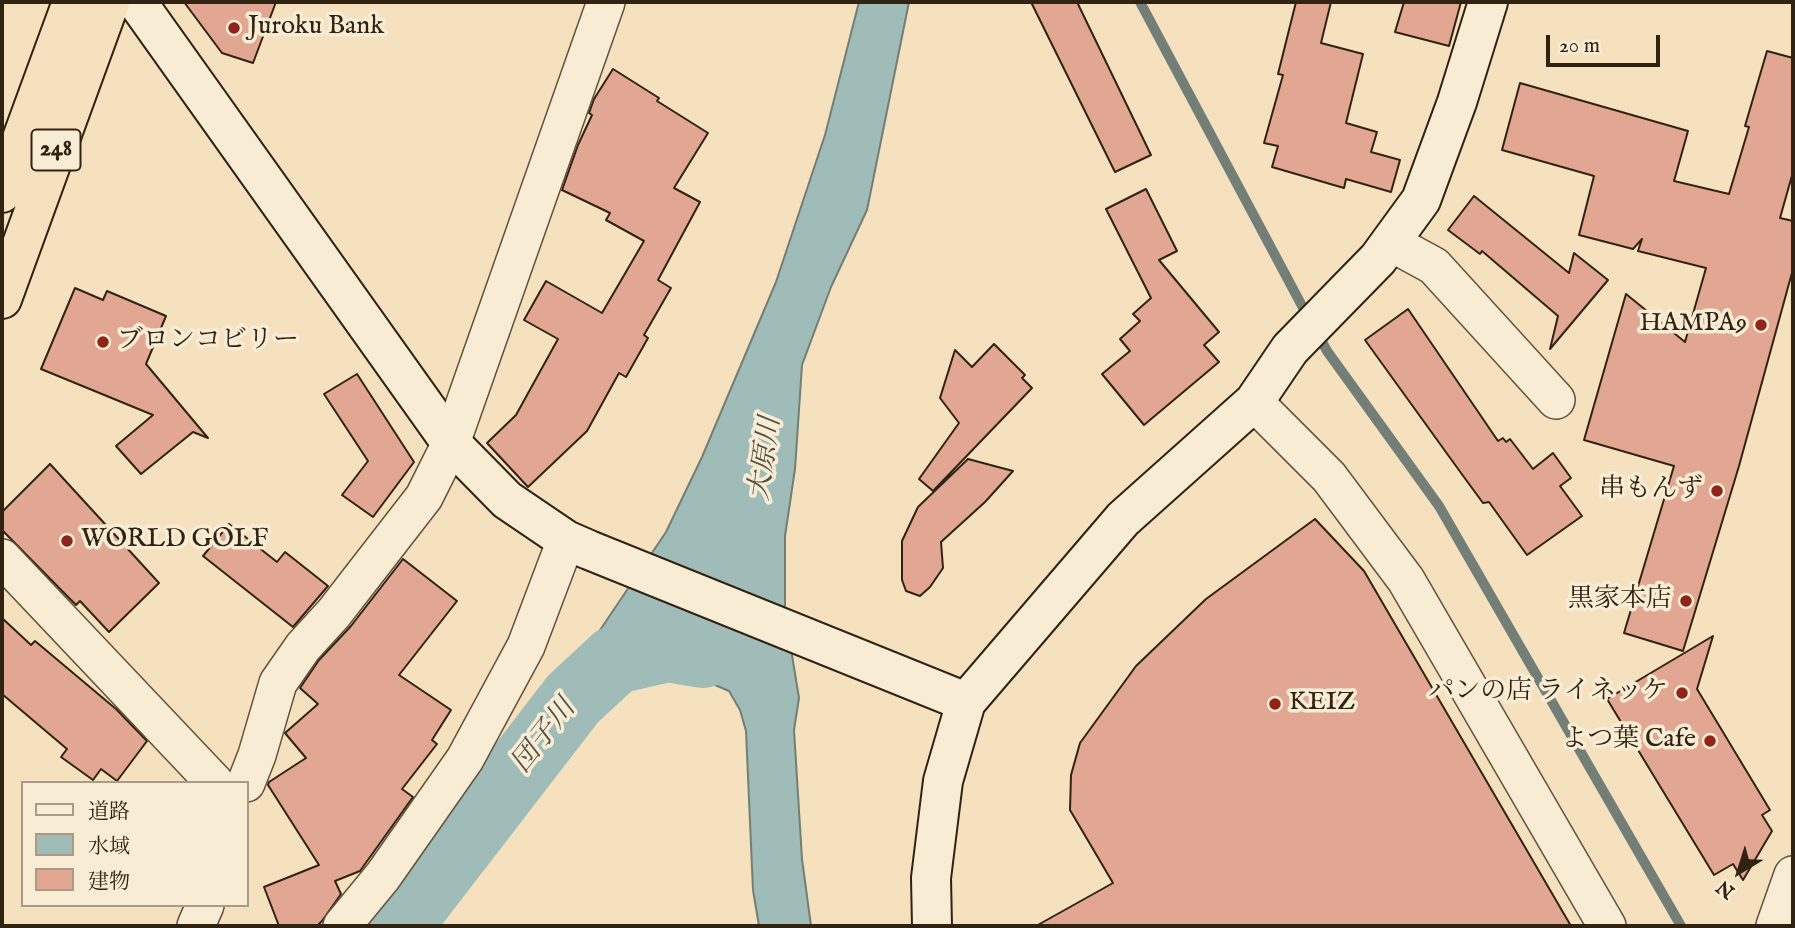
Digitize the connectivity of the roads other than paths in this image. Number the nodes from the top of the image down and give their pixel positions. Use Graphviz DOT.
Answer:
graph roads {
  1 [pos="72,2"];
  2 [pos="110,2"];
  3 [pos="137,2"];
  4 [pos="606,2"];
  5 [pos="1488,2"];
  6 [pos="2,193"];
  7 [pos="1390,242"];
  8 [pos="2,299"];
  9 [pos="1556,400"];
  10 [pos="1254,402"];
  11 [pos="451,443"];
  12 [pos="578,545"];
  13 [pos="2,558"];
  14 [pos="966,702"];
  15 [pos="213,781"];
  16 [pos="247,781"];
  17 [pos="1793,875"];
  18 [pos="204,907"];
  19 [pos="196,926"];
  20 [pos="342,926"];
  21 [pos="932,926"];
  22 [pos="1607,926"];
  23 [pos="1775,926"];
  1 -- 6 [label="highway, 248"];
  2 -- 8 [label="highway, 248"];
  3 -- 11 [label="street"];
  4 -- 11 [label="street"];
  5 -- 7 [label="street"];
  7 -- 9 [label="street"];
  7 -- 10 [label="street"];
  10 -- 14 [label="street"];
  10 -- 22 [label="street"];
  11 -- 12 [label="street"];
  11 -- 16 [label="street"];
  12 -- 14 [label="street"];
  12 -- 20 [label="street"];
  13 -- 15 [label="street"];
  14 -- 21 [label="street"];
  17 -- 23 [label="street"];
  18 -- 19 [label="street"];
}
